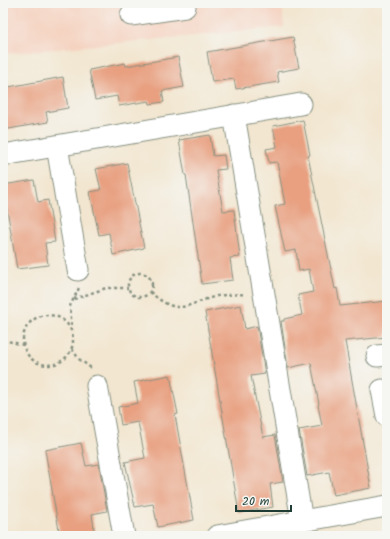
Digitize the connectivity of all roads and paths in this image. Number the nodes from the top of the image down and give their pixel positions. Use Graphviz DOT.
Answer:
graph roads {
  1 [pos="185,3"];
  2 [pos="131,15"];
  3 [pos="301,104"];
  4 [pos="234,115"];
  5 [pos="57,146"];
  6 [pos="3,155"];
  7 [pos="78,270"];
  8 [pos="128,288"];
  9 [pos="150,292"];
  10 [pos="264,294"];
  11 [pos="73,299"];
  12 [pos="72,334"];
  13 [pos="3,340"];
  14 [pos="24,345"];
  15 [pos="72,349"];
  16 [pos="97,386"];
  17 [pos="382,390"];
  18 [pos="387,416"];
  19 [pos="387,506"];
  20 [pos="302,521"];
  21 [pos="124,536"];
  22 [pos="217,536"];
  1 -- 2 [label="street"];
  3 -- 4 [label="street"];
  4 -- 5 [label="street"];
  4 -- 10 [label="street"];
  5 -- 6 [label="street"];
  5 -- 7 [label="street"];
  7 -- 11 [label="path"];
  8 -- 9 [label="path"];
  8 -- 9 [label="path"];
  8 -- 11 [label="path"];
  9 -- 10 [label="path"];
  10 -- 20 [label="street"];
  11 -- 12 [label="path"];
  12 -- 14 [label="path"];
  12 -- 15 [label="path"];
  13 -- 14 [label="path"];
  14 -- 15 [label="path"];
  15 -- 16 [label="path"];
  16 -- 21 [label="street"];
  17 -- 18 [label="street"];
  19 -- 20 [label="street"];
  20 -- 22 [label="street"];
}
